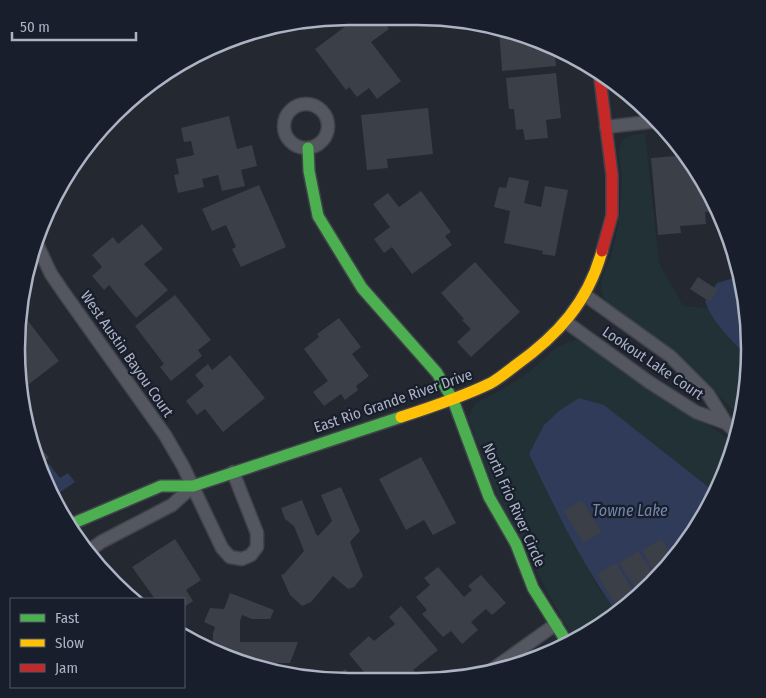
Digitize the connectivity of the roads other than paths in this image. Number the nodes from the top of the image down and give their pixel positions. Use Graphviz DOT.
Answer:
graph roads {
  1 [pos="600,82"];
  2 [pos="648,122"];
  3 [pos="606,127"];
  4 [pos="308,148"];
  5 [pos="40,250"];
  6 [pos="585,295"];
  7 [pos="566,322"];
  8 [pos="453,400"];
  9 [pos="726,423"];
  10 [pos="731,427"];
  11 [pos="233,472"];
  12 [pos="192,486"];
  13 [pos="75,522"];
  14 [pos="93,548"];
  15 [pos="556,624"];
  16 [pos="564,638"];
  17 [pos="504,661"];
  1 -- 3 [label="street, East Rio Grande River Drive"];
  2 -- 3 [label="street"];
  3 -- 6 [label="street, East Rio Grande River Drive"];
  4 -- 8 [label="street, North Frio River Circle"];
  5 -- 12 [label="street, West Austin Bayou Court"];
  6 -- 7 [label="street, East Rio Grande River Drive"];
  6 -- 9 [label="street, Lookout Lake Court"];
  7 -- 8 [label="street, East Rio Grande River Drive"];
  7 -- 9 [label="street, Lookout Lake Court"];
  8 -- 11 [label="street, East Rio Grande River Drive"];
  8 -- 15 [label="street, North Frio River Circle"];
  9 -- 10 [label="street, Lookout Lake Court"];
  11 -- 12 [label="street, East Rio Grande River Drive"];
  11 -- 12 [label="street, West Austin Bayou Court"];
  12 -- 13 [label="street, East Rio Grande River Drive"];
  12 -- 14 [label="street, East Rio Grande River Drive"];
  15 -- 16 [label="street, North Frio River Circle"];
  15 -- 17 [label="street"];
}
